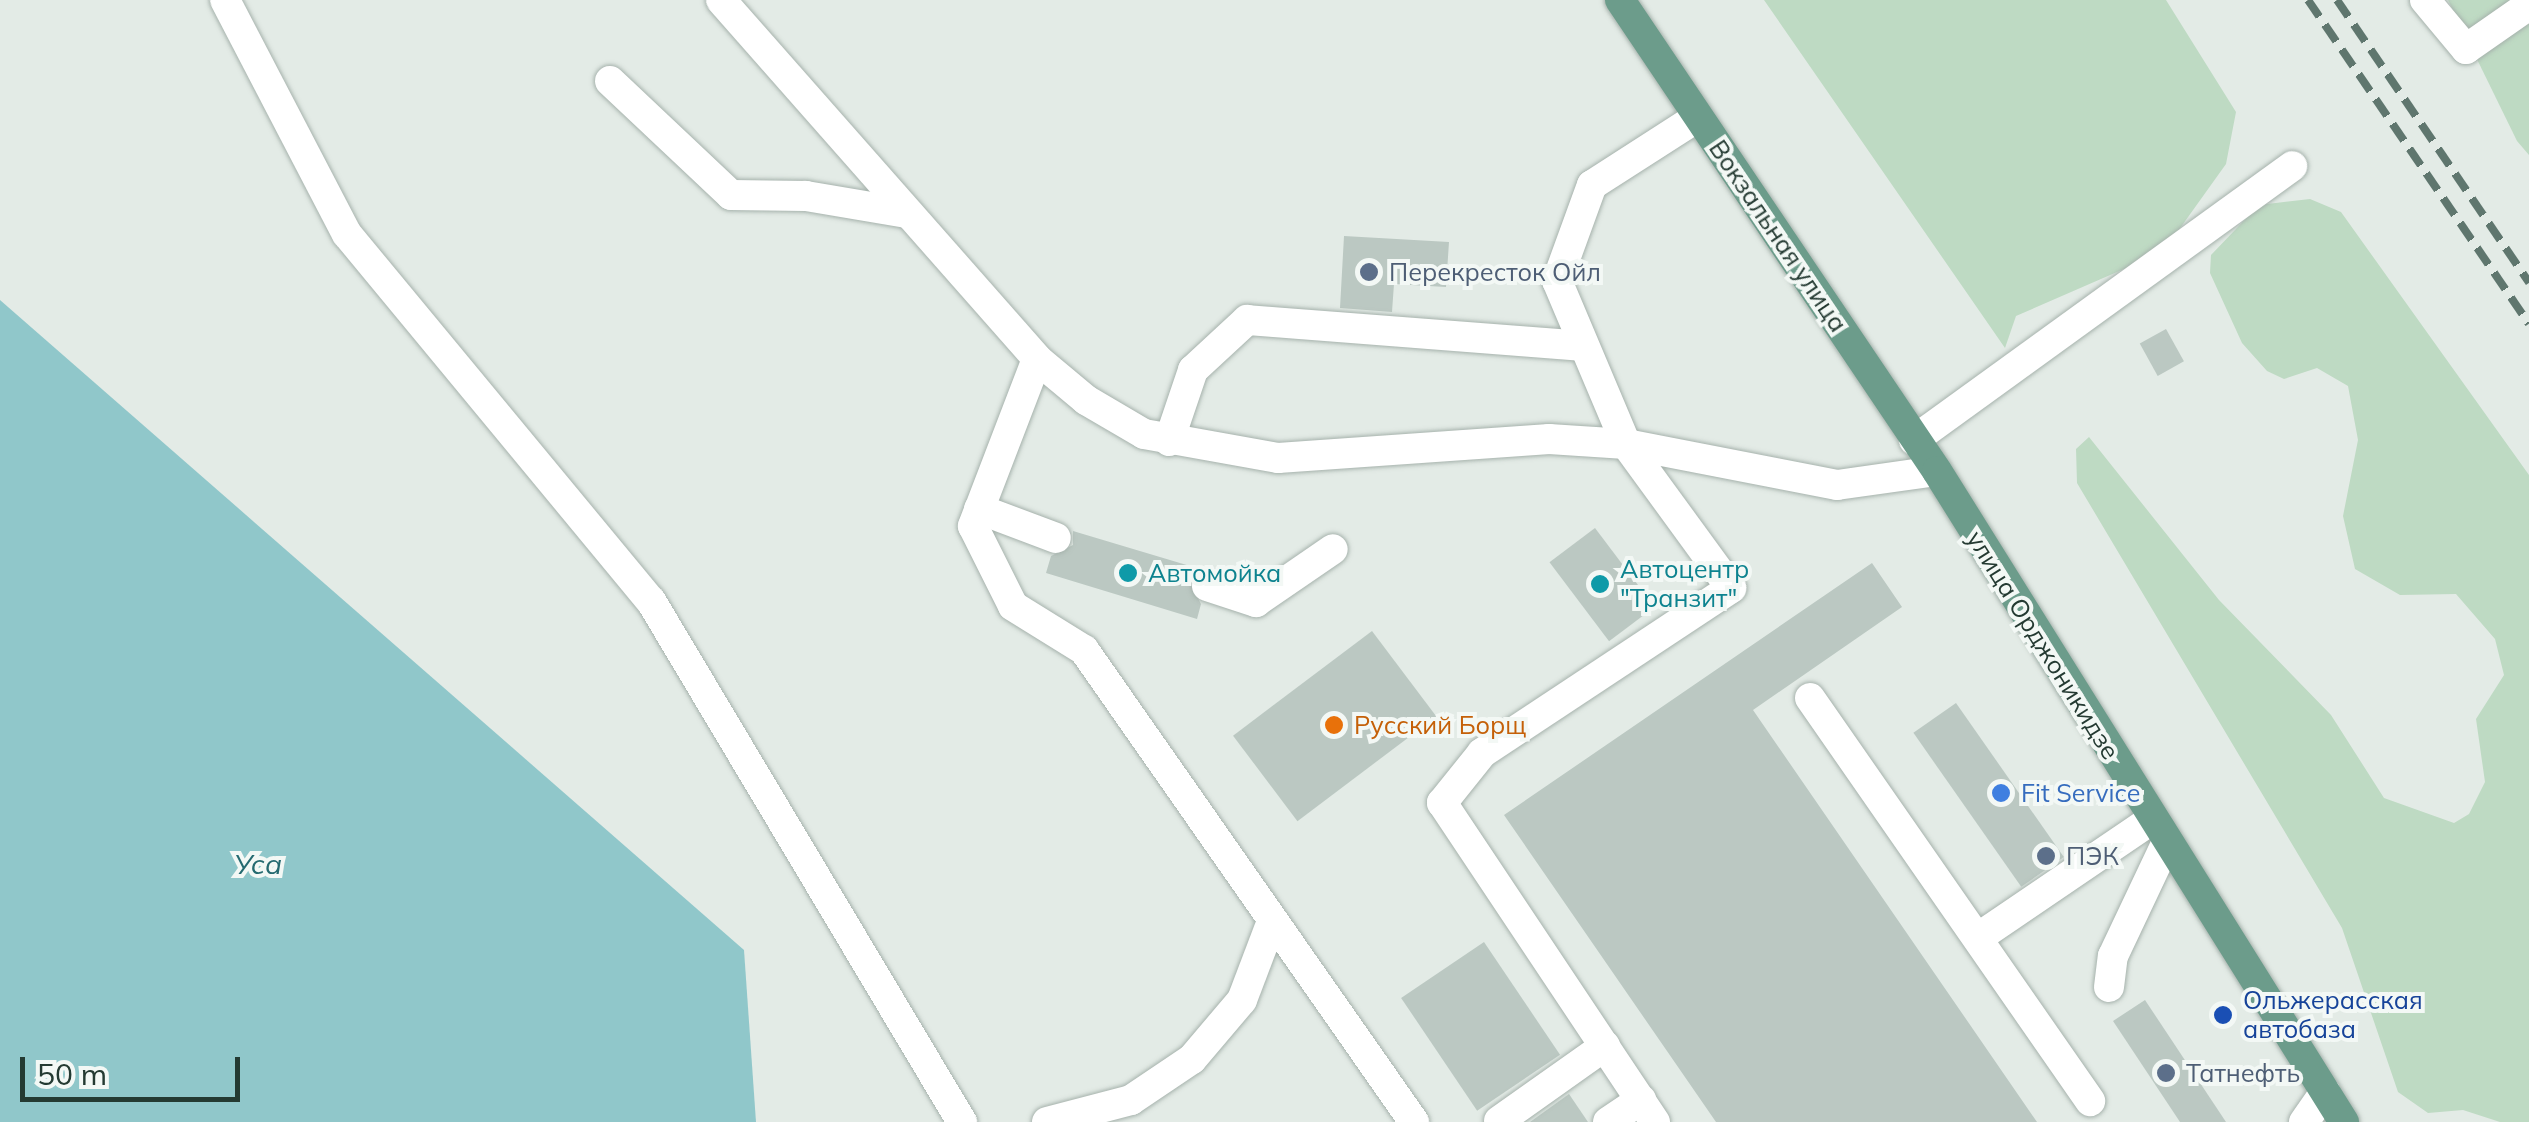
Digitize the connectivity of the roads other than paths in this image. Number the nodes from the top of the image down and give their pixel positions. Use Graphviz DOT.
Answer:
graph roads {
  1 [pos="226,0"];
  2 [pos="722,0"];
  3 [pos="1620,0"];
  4 [pos="2425,0"];
  5 [pos="2529,5"];
  6 [pos="610,81"];
  7 [pos="1698,118"];
  8 [pos="2292,166"];
  9 [pos="907,213"];
  10 [pos="1582,346"];
  11 [pos="1037,359"];
  12 [pos="1169,440"];
  13 [pos="1914,440"];
  14 [pos="1626,444"];
  15 [pos="1937,471"];
  16 [pos="979,509"];
  17 [pos="1056,538"];
  18 [pos="1332,549"];
  19 [pos="1207,586"];
  20 [pos="1810,698"];
  21 [pos="2159,831"];
  22 [pos="1272,921"];
  23 [pos="1979,937"];
  24 [pos="2109,987"];
  25 [pos="1605,1046"];
  26 [pos="2325,1092"];
  27 [pos="2090,1102"];
  28 [pos="1648,1111"];
  29 [pos="1499,1121"];
  30 [pos="962,1122"];
  31 [pos="1046,1122"];
  32 [pos="1414,1122"];
  33 [pos="1608,1122"];
  34 [pos="2304,1122"];
  35 [pos="2344,1122"];
  1 -- 30 [label="street"];
  2 -- 9 [label="street"];
  3 -- 7 [label="main road, Вокзальная улица"];
  4 -- 5 [label="street"];
  6 -- 9 [label="street"];
  7 -- 10 [label="street"];
  7 -- 13 [label="main road, Вокзальная улица"];
  8 -- 13 [label="street"];
  9 -- 11 [label="street"];
  10 -- 12 [label="street"];
  10 -- 14 [label="street"];
  11 -- 12 [label="street"];
  11 -- 16 [label="street"];
  12 -- 14 [label="street"];
  13 -- 15 [label="main road, Вокзальная улица"];
  14 -- 15 [label="street"];
  14 -- 25 [label="street"];
  15 -- 21 [label="main road, улица Орджоникидзе"];
  16 -- 17 [label="street"];
  16 -- 22 [label="street"];
  18 -- 19 [label="street"];
  20 -- 23 [label="street"];
  21 -- 23 [label="street"];
  21 -- 24 [label="street"];
  21 -- 26 [label="main road, улица Орджоникидзе"];
  22 -- 31 [label="street"];
  22 -- 32 [label="street"];
  23 -- 27 [label="street"];
  25 -- 28 [label="street"];
  25 -- 29 [label="street"];
  26 -- 34 [label="street"];
  26 -- 35 [label="main road, улица Орджоникидзе"];
  28 -- 33 [label="street"];
}
